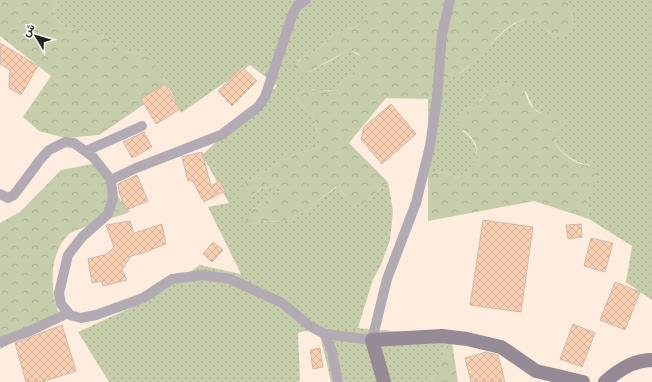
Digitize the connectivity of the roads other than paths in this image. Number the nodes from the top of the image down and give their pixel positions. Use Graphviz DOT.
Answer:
graph roads {
  1 [pos="306,0"];
  2 [pos="450,0"];
  3 [pos="142,126"];
  4 [pos="86,151"];
  5 [pos="111,180"];
  6 [pos="0,194"];
  7 [pos="68,313"];
  8 [pos="325,334"];
  9 [pos="372,340"];
  10 [pos="0,342"];
  11 [pos="652,360"];
  12 [pos="338,382"];
  13 [pos="384,382"];
  14 [pos="583,382"];
  15 [pos="605,382"];
  1 -- 5 [label="street"];
  2 -- 9 [label="street"];
  3 -- 4 [label="street"];
  4 -- 5 [label="street"];
  4 -- 6 [label="street"];
  5 -- 7 [label="street"];
  7 -- 8 [label="street"];
  7 -- 10 [label="street"];
  8 -- 9 [label="street"];
  8 -- 12 [label="street"];
  9 -- 13 [label="street"];
  9 -- 14 [label="street"];
  11 -- 15 [label="street"];
}
